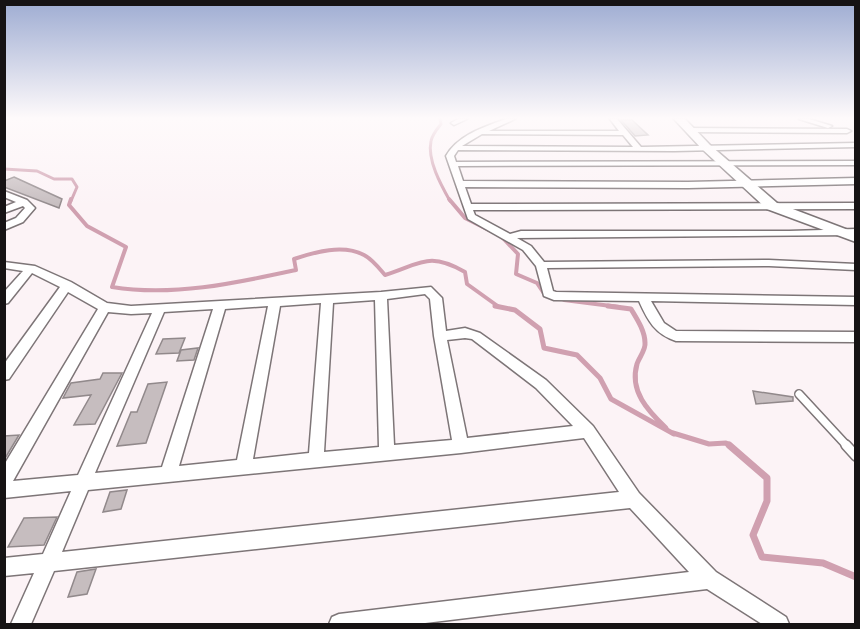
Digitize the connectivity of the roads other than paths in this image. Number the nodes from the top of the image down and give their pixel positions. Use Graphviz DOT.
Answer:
graph roads {
  1 [pos="454,148"];
  2 [pos="519,148"];
  3 [pos="661,148"];
  4 [pos="708,148"];
  5 [pos="639,149"];
  6 [pos="855,163"];
  7 [pos="454,164"];
  8 [pos="726,164"];
  9 [pos="855,181"];
  10 [pos="746,182"];
  11 [pos="460,184"];
  12 [pos="4,194"];
  13 [pos="24,202"];
  14 [pos="772,206"];
  15 [pos="855,206"];
  16 [pos="468,207"];
  17 [pos="4,210"];
  18 [pos="4,227"];
  19 [pos="839,232"];
  20 [pos="855,232"];
  21 [pos="508,238"];
  22 [pos="855,238"];
  23 [pos="4,265"];
  24 [pos="541,265"];
  25 [pos="855,267"];
  26 [pos="31,268"];
  27 [pos="67,285"];
  28 [pos="381,296"];
  29 [pos="327,298"];
  30 [pos="644,299"];
  31 [pos="4,300"];
  32 [pos="855,301"];
  33 [pos="275,302"];
  34 [pos="221,304"];
  35 [pos="105,307"];
  36 [pos="159,310"];
  37 [pos="440,336"];
  38 [pos="855,337"];
  39 [pos="4,375"];
  40 [pos="799,394"];
  41 [pos="588,431"];
  42 [pos="461,446"];
  43 [pos="387,453"];
  44 [pos="855,456"];
  45 [pos="316,460"];
  46 [pos="243,468"];
  47 [pos="168,474"];
  48 [pos="4,481"];
  49 [pos="83,482"];
  50 [pos="4,490"];
  51 [pos="633,499"];
  52 [pos="47,563"];
  53 [pos="4,567"];
  54 [pos="709,579"];
  55 [pos="21,624"];
  56 [pos="339,624"];
  57 [pos="779,624"];
  1 -- 7 [label="street"];
  2 -- 5 [label="street"];
  3 -- 5 [label="street"];
  4 -- 8 [label="street"];
  6 -- 8 [label="street"];
  7 -- 8 [label="street"];
  7 -- 11 [label="street"];
  8 -- 10 [label="street"];
  9 -- 10 [label="street"];
  10 -- 11 [label="street"];
  10 -- 14 [label="street"];
  11 -- 16 [label="street"];
  12 -- 13 [label="street"];
  13 -- 17 [label="street"];
  13 -- 18 [label="street"];
  14 -- 15 [label="street"];
  14 -- 16 [label="street"];
  14 -- 19 [label="street"];
  16 -- 21 [label="street"];
  19 -- 20 [label="street"];
  19 -- 21 [label="street"];
  19 -- 22 [label="street"];
  21 -- 24 [label="street"];
  23 -- 26 [label="street"];
  24 -- 25 [label="street"];
  24 -- 30 [label="street"];
  26 -- 27 [label="street"];
  26 -- 31 [label="street"];
  27 -- 35 [label="street"];
  27 -- 39 [label="street"];
  28 -- 29 [label="street"];
  28 -- 37 [label="street"];
  28 -- 43 [label="street"];
  29 -- 33 [label="street"];
  29 -- 45 [label="street"];
  30 -- 32 [label="street"];
  30 -- 38 [label="street"];
  33 -- 34 [label="street"];
  33 -- 46 [label="street"];
  34 -- 36 [label="street"];
  34 -- 47 [label="street"];
  35 -- 36 [label="street"];
  35 -- 48 [label="street"];
  36 -- 49 [label="street"];
  37 -- 41 [label="street"];
  37 -- 42 [label="street"];
  40 -- 44 [label="lane"];
  41 -- 42 [label="street"];
  41 -- 51 [label="street"];
  42 -- 43 [label="street"];
  43 -- 45 [label="street"];
  45 -- 46 [label="street"];
  46 -- 47 [label="street"];
  47 -- 49 [label="street"];
  49 -- 50 [label="street"];
  49 -- 52 [label="street"];
  51 -- 52 [label="street"];
  51 -- 54 [label="street"];
  52 -- 53 [label="street"];
  52 -- 55 [label="street"];
  54 -- 56 [label="street"];
  54 -- 57 [label="street"];
}
